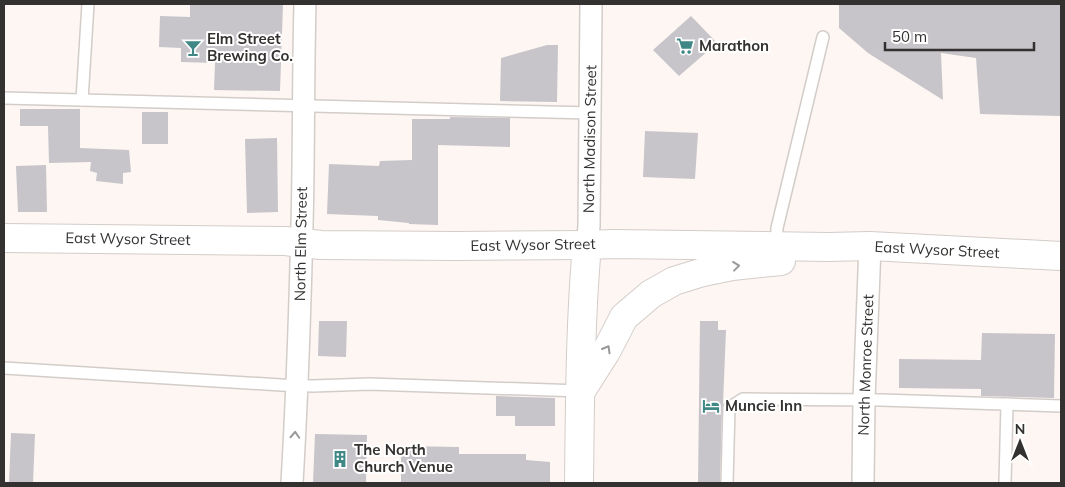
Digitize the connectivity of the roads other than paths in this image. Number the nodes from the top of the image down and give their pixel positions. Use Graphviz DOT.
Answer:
graph roads {
  1 [pos="88,4"];
  2 [pos="305,4"];
  3 [pos="590,4"];
  4 [pos="823,37"];
  5 [pos="4,98"];
  6 [pos="82,100"];
  7 [pos="303,106"];
  8 [pos="591,113"];
  9 [pos="4,238"];
  10 [pos="302,243"];
  11 [pos="587,245"];
  12 [pos="776,246"];
  13 [pos="870,246"];
  14 [pos="828,247"];
  15 [pos="1061,256"];
  16 [pos="4,368"];
  17 [pos="298,385"];
  18 [pos="581,390"];
  19 [pos="864,400"];
  20 [pos="1007,404"];
  21 [pos="1061,406"];
  22 [pos="292,483"];
  23 [pos="579,483"];
  24 [pos="726,483"];
  25 [pos="863,483"];
  26 [pos="1005,483"];
  1 -- 6 [label="lane"];
  2 -- 7 [label="street, North Elm Street"];
  3 -- 8 [label="street, North Madison Street"];
  4 -- 12 [label="lane"];
  5 -- 6 [label="lane"];
  6 -- 7 [label="lane"];
  7 -- 8 [label="lane"];
  7 -- 10 [label="street, North Elm Street"];
  8 -- 11 [label="street, North Madison Street"];
  9 -- 10 [label="main road, East Wysor Street"];
  10 -- 11 [label="main road, East Wysor Street"];
  10 -- 17 [label="street, North Elm Street"];
  11 -- 12 [label="main road, East Wysor Street"];
  11 -- 18 [label="main road, North Madison Street"];
  12 -- 14 [label="main road, East Wysor Street"];
  13 -- 14 [label="main road, East Wysor Street"];
  13 -- 15 [label="main road, East Wysor Street"];
  13 -- 19 [label="street, North Monroe Street"];
  18 -- 14 [label="main road, one-way"];
  16 -- 17 [label="lane"];
  17 -- 18 [label="lane"];
  22 -- 17 [label="street, North Elm Street, one-way"];
  18 -- 23 [label="main road, North Madison Street"];
  19 -- 20 [label="lane"];
  19 -- 24 [label="lane"];
  19 -- 25 [label="street, North Monroe Street"];
  20 -- 21 [label="lane"];
  20 -- 26 [label="lane"];
}
